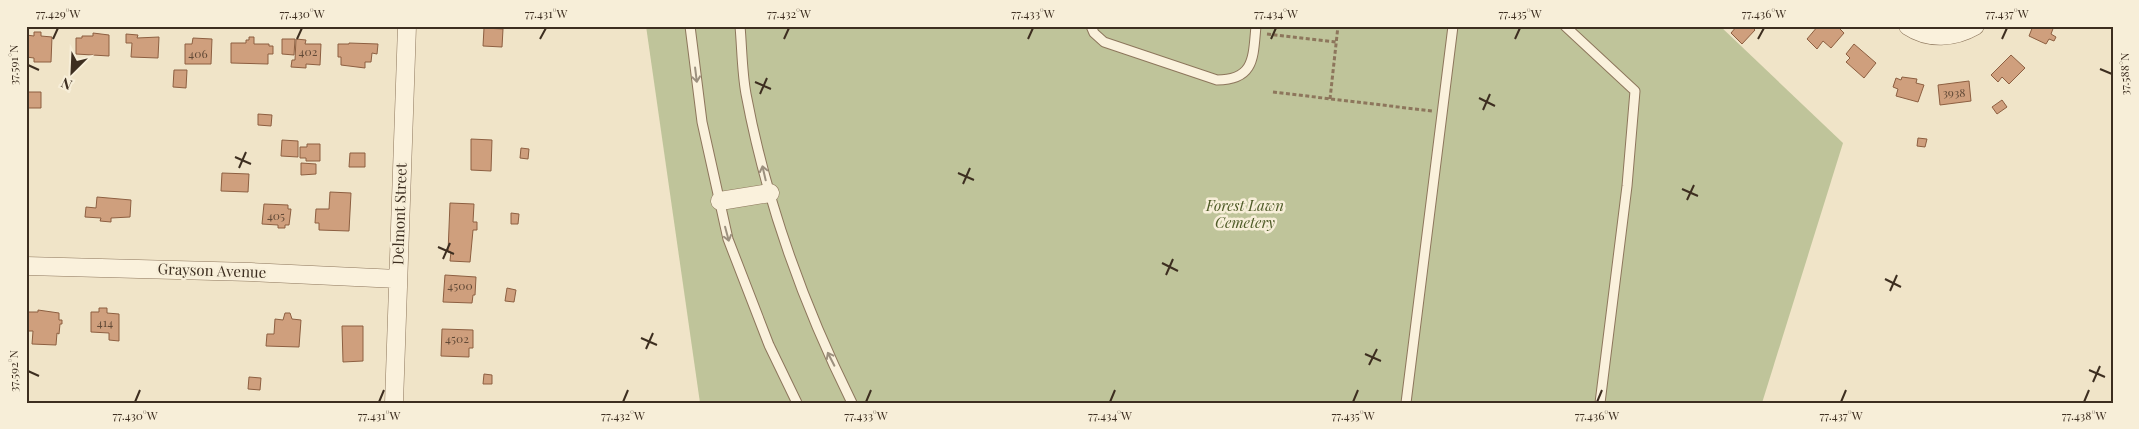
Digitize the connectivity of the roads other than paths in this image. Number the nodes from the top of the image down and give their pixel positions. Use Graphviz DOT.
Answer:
graph roads {
  1 [pos="407,26"];
  2 [pos="690,26"];
  3 [pos="740,26"];
  4 [pos="1091,26"];
  5 [pos="1453,26"];
  6 [pos="1565,26"];
  7 [pos="1908,26"];
  8 [pos="1974,26"];
  9 [pos="1256,30"];
  10 [pos="770,194"];
  11 [pos="720,201"];
  12 [pos="26,266"];
  13 [pos="398,279"];
  14 [pos="394,403"];
  15 [pos="798,403"];
  16 [pos="852,403"];
  17 [pos="1406,403"];
  18 [pos="1600,403"];
  1 -- 13 [label="street, Delmont Street"];
  2 -- 11 [label="lane, one-way"];
  10 -- 3 [label="lane, one-way"];
  4 -- 9 [label="lane"];
  5 -- 17 [label="lane"];
  6 -- 18 [label="lane"];
  7 -- 8 [label="street"];
  10 -- 11 [label="street"];
  16 -- 10 [label="lane, one-way"];
  11 -- 15 [label="lane, one-way"];
  12 -- 13 [label="street, Grayson Avenue"];
  13 -- 14 [label="street, Delmont Street"];
}
